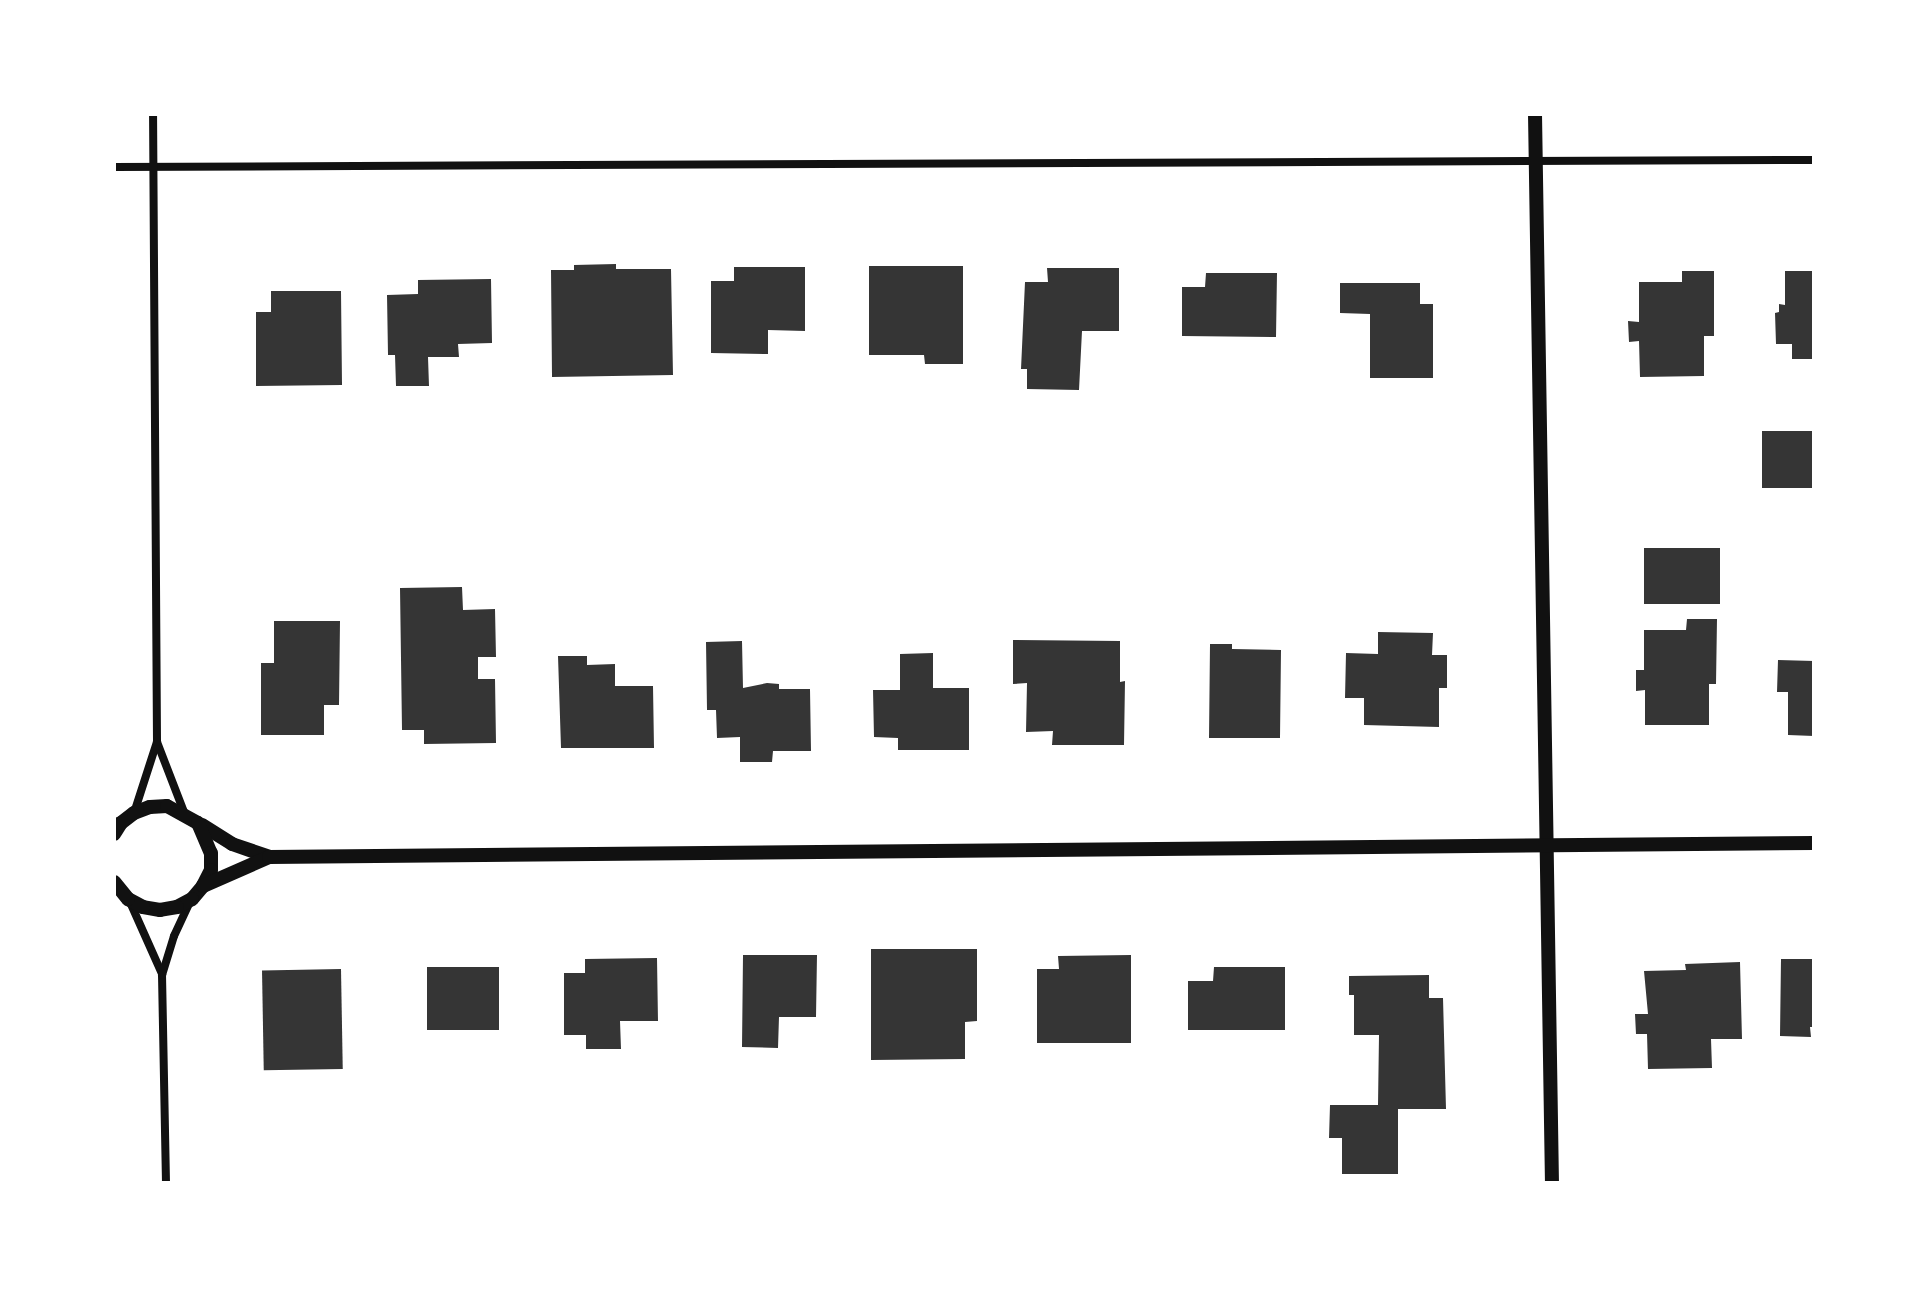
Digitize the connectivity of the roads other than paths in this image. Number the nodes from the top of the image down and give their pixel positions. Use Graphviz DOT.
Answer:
graph roads {
  1 [pos="153,114"];
  2 [pos="1535,114"];
  3 [pos="1814,160"];
  4 [pos="1535,162"];
  5 [pos="114,167"];
  6 [pos="153,167"];
  7 [pos="157,742"];
  8 [pos="184,812"];
  9 [pos="134,813"];
  10 [pos="198,823"];
  11 [pos="116,828"];
  12 [pos="1814,843"];
  13 [pos="1549,844"];
  14 [pos="269,857"];
  15 [pos="115,885"];
  16 [pos="203,886"];
  17 [pos="128,899"];
  18 [pos="192,899"];
  19 [pos="162,975"];
  20 [pos="166,1183"];
  21 [pos="1552,1183"];
  1 -- 6 [label="street"];
  2 -- 4 [label="street"];
  3 -- 4 [label="street"];
  4 -- 6 [label="street"];
  4 -- 13 [label="street"];
  5 -- 6 [label="street"];
  6 -- 7 [label="street"];
  7 -- 8 [label="street"];
  7 -- 9 [label="street"];
  8 -- 9 [label="street"];
  8 -- 10 [label="street"];
  9 -- 11 [label="street"];
  10 -- 14 [label="street"];
  10 -- 16 [label="street"];
  12 -- 13 [label="street"];
  13 -- 14 [label="street"];
  13 -- 21 [label="street"];
  14 -- 16 [label="street"];
  15 -- 17 [label="street"];
  16 -- 18 [label="street"];
  17 -- 18 [label="street"];
  17 -- 19 [label="street"];
  18 -- 19 [label="street"];
  19 -- 20 [label="street"];
}
